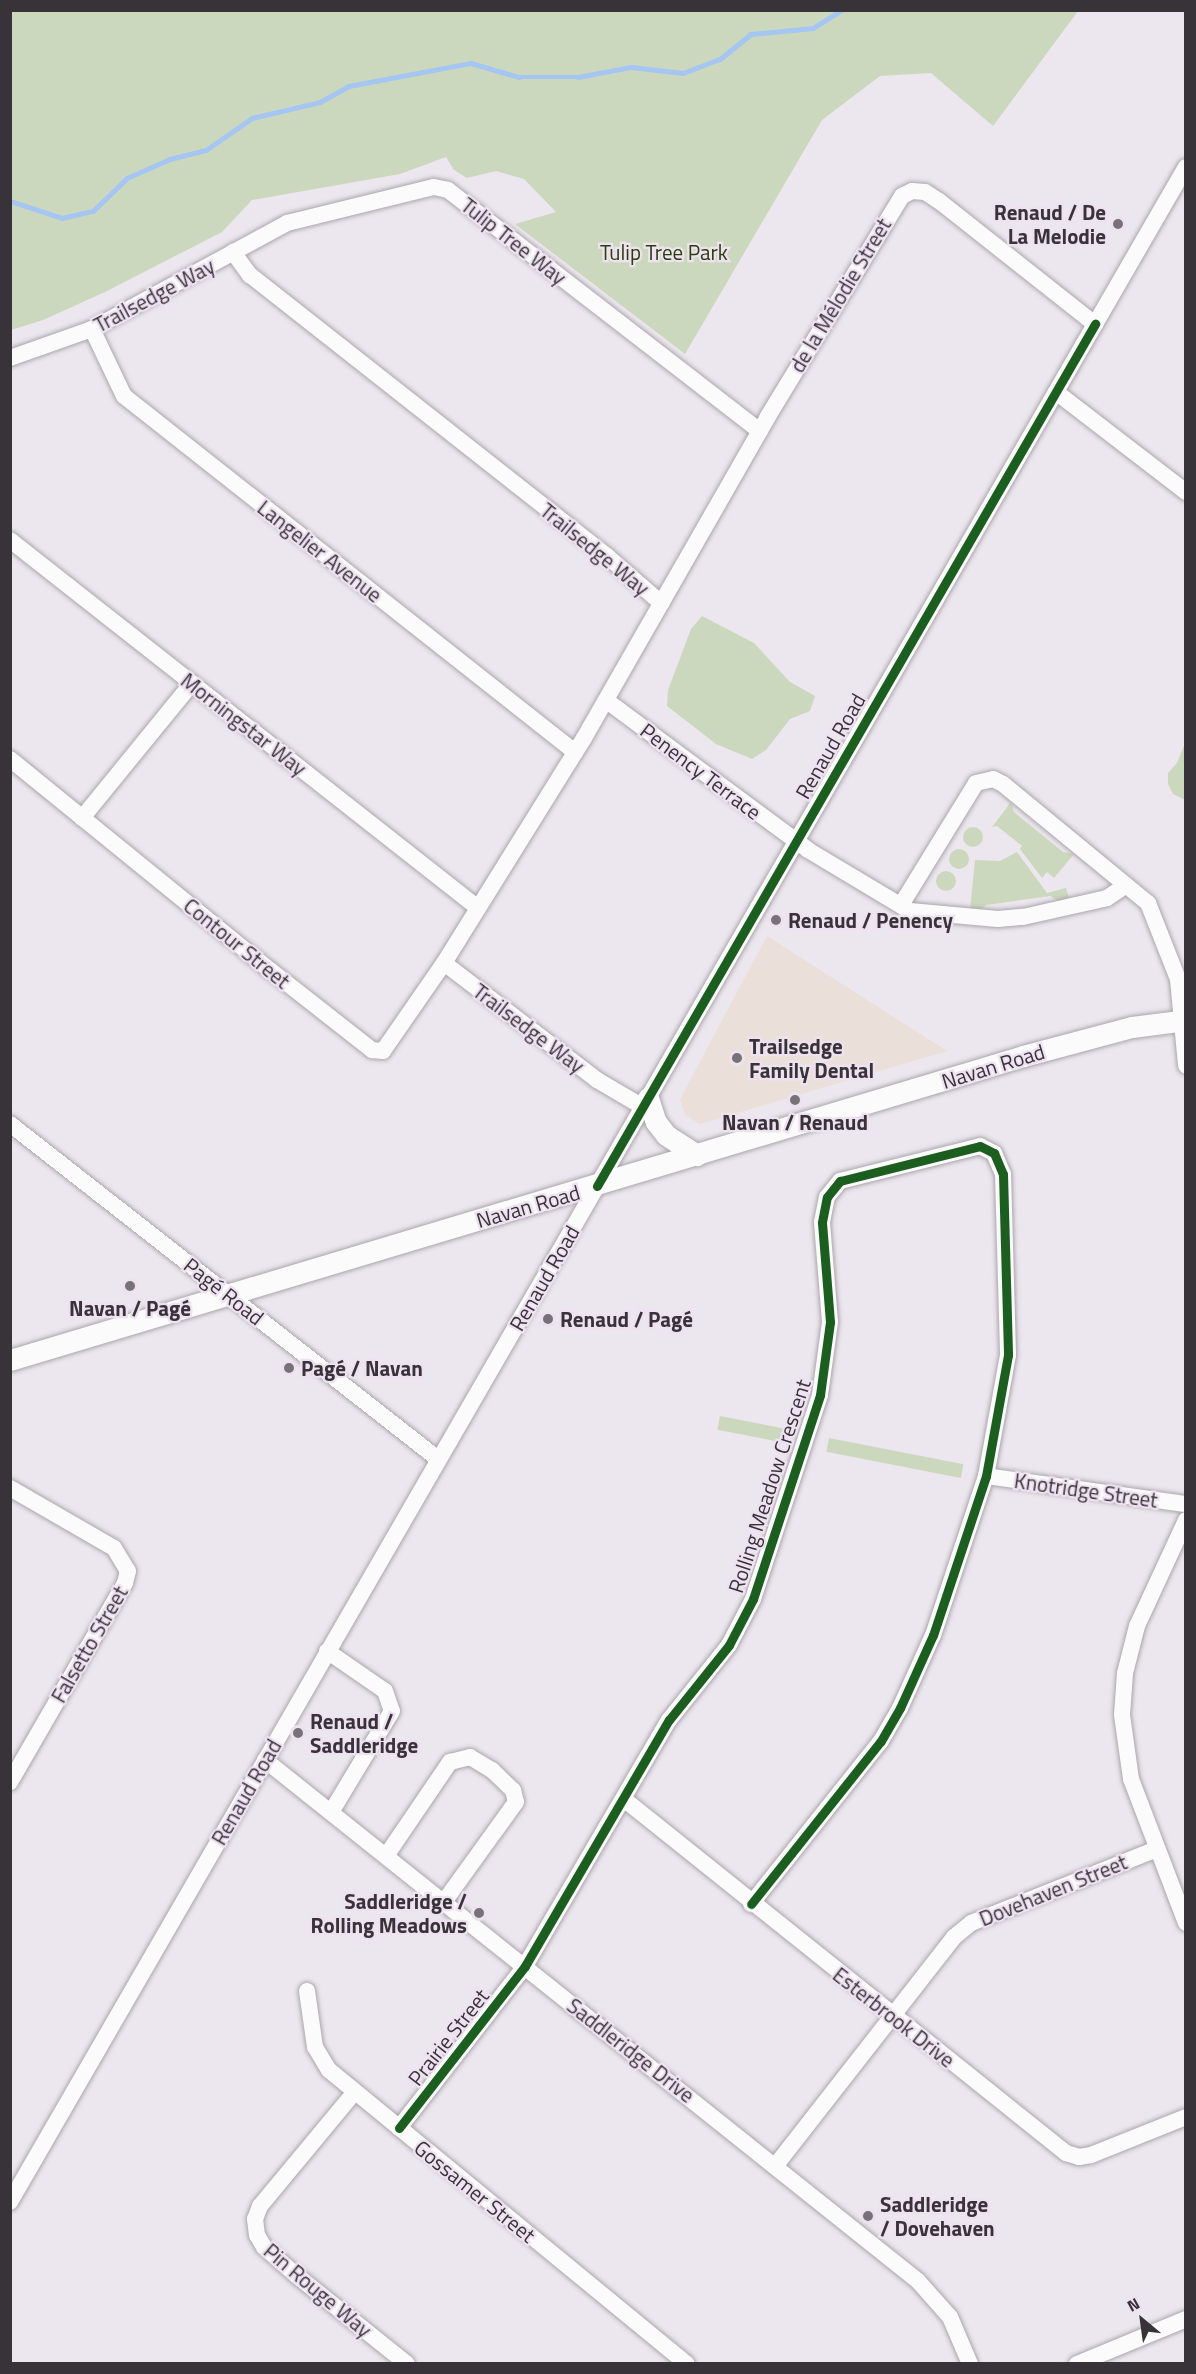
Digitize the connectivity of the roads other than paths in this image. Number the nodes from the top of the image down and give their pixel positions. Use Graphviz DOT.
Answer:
graph roads {
  1 [pos="1185,168"];
  2 [pos="233,252"];
  3 [pos="1095,324"];
  4 [pos="92,329"];
  5 [pos="10,358"];
  6 [pos="1056,392"];
  7 [pos="760,431"];
  8 [pos="1185,492"];
  9 [pos="10,540"];
  10 [pos="661,603"];
  11 [pos="192,683"];
  12 [pos="607,700"];
  13 [pos="575,752"];
  14 [pos="10,759"];
  15 [pos="82,818"];
  16 [pos="795,841"];
  17 [pos="1126,885"];
  18 [pos="901,905"];
  19 [pos="478,908"];
  20 [pos="444,963"];
  21 [pos="1185,1020"];
  22 [pos="1185,1066"];
  23 [pos="646,1103"];
  24 [pos="10,1124"];
  25 [pos="697,1155"];
  26 [pos="597,1186"];
  27 [pos="225,1295"];
  28 [pos="10,1360"];
  29 [pos="438,1459"];
  30 [pos="986,1476"];
  31 [pos="12,1493"];
  32 [pos="1185,1504"];
  33 [pos="1185,1520"];
  34 [pos="327,1652"];
  35 [pos="265,1760"];
  36 [pos="10,1782"];
  37 [pos="625,1800"];
  38 [pos="331,1812"];
  39 [pos="1157,1849"];
  40 [pos="386,1856"];
  41 [pos="444,1902"];
  42 [pos="752,1904"];
  43 [pos="1185,1923"];
  44 [pos="525,1966"];
  45 [pos="307,1991"];
  46 [pos="894,2018"];
  47 [pos="353,2094"];
  48 [pos="1185,2117"];
  49 [pos="399,2128"];
  50 [pos="776,2165"];
  51 [pos="11,2201"];
  52 [pos="1185,2319"];
  53 [pos="407,2364"];
  54 [pos="687,2364"];
  55 [pos="970,2364"];
  56 [pos="1077,2364"];
  1 -- 3 [label="street, Renaud Road"];
  2 -- 4 [label="street, Trailsedge Way"];
  2 -- 7 [label="street, Tulip Tree Way"];
  2 -- 10 [label="street, Trailsedge Way"];
  3 -- 6 [label="street, Renaud Road"];
  3 -- 7 [label="street, de la Mélodie Street"];
  4 -- 5 [label="street, Trailsedge Way"];
  4 -- 13 [label="street, Langelier Avenue"];
  6 -- 8 [label="street"];
  6 -- 16 [label="street, Renaud Road"];
  7 -- 10 [label="street, de la Mélodie Street"];
  9 -- 11 [label="street, Morningstar Way"];
  10 -- 12 [label="street, Trailsedge Way"];
  11 -- 15 [label="street"];
  11 -- 19 [label="street, Morningstar Way"];
  12 -- 13 [label="street, Trailsedge Way"];
  12 -- 16 [label="street, Penency Terrace"];
  13 -- 19 [label="street, Trailsedge Way"];
  14 -- 15 [label="street, Contour Street"];
  15 -- 20 [label="street, Contour Street"];
  16 -- 18 [label="street, Penency Terrace"];
  16 -- 23 [label="street, Renaud Road"];
  17 -- 18 [label="street, Penency Terrace"];
  17 -- 18 [label="street"];
  17 -- 21 [label="street"];
  19 -- 20 [label="street, Trailsedge Way"];
  20 -- 23 [label="street, Trailsedge Way"];
  21 -- 22 [label="street"];
  21 -- 25 [label="main road, Navan Road"];
  23 -- 25 [label="main road"];
  23 -- 26 [label="street, Renaud Road"];
  24 -- 27 [label="street, Pagé Road"];
  25 -- 26 [label="main road, Navan Road"];
  26 -- 27 [label="main road, Navan Road"];
  26 -- 29 [label="street, Renaud Road"];
  27 -- 28 [label="main road, Navan Road"];
  27 -- 29 [label="street, Pagé Road"];
  29 -- 34 [label="street, Renaud Road"];
  30 -- 32 [label="street, Knotridge Street"];
  30 -- 37 [label="street, Rolling Meadow Crescent"];
  30 -- 42 [label="street, Rolling Meadow Crescent"];
  31 -- 36 [label="street, Falsetto Street"];
  33 -- 39 [label="street"];
  34 -- 35 [label="street, Renaud Road"];
  34 -- 38 [label="street"];
  35 -- 38 [label="street, Saddleridge Drive"];
  35 -- 51 [label="street, Renaud Road"];
  37 -- 42 [label="street, Esterbrook Drive"];
  37 -- 44 [label="street, Rolling Meadow Crescent"];
  38 -- 40 [label="street, Saddleridge Drive"];
  39 -- 43 [label="street"];
  39 -- 46 [label="street, Dovehaven Street"];
  40 -- 41 [label="street, Saddleridge Drive"];
  40 -- 41 [label="street"];
  41 -- 44 [label="street, Saddleridge Drive"];
  42 -- 46 [label="street, Esterbrook Drive"];
  44 -- 49 [label="street, Prairie Street"];
  44 -- 50 [label="street, Saddleridge Drive"];
  45 -- 47 [label="street, Gossamer Street"];
  46 -- 48 [label="street, Esterbrook Drive"];
  46 -- 50 [label="street, Dovehaven Street"];
  47 -- 49 [label="street, Gossamer Street"];
  47 -- 53 [label="street, Pin Rouge Way"];
  49 -- 54 [label="street, Gossamer Street"];
  50 -- 55 [label="street, Saddleridge Drive"];
  52 -- 56 [label="street"];
}
